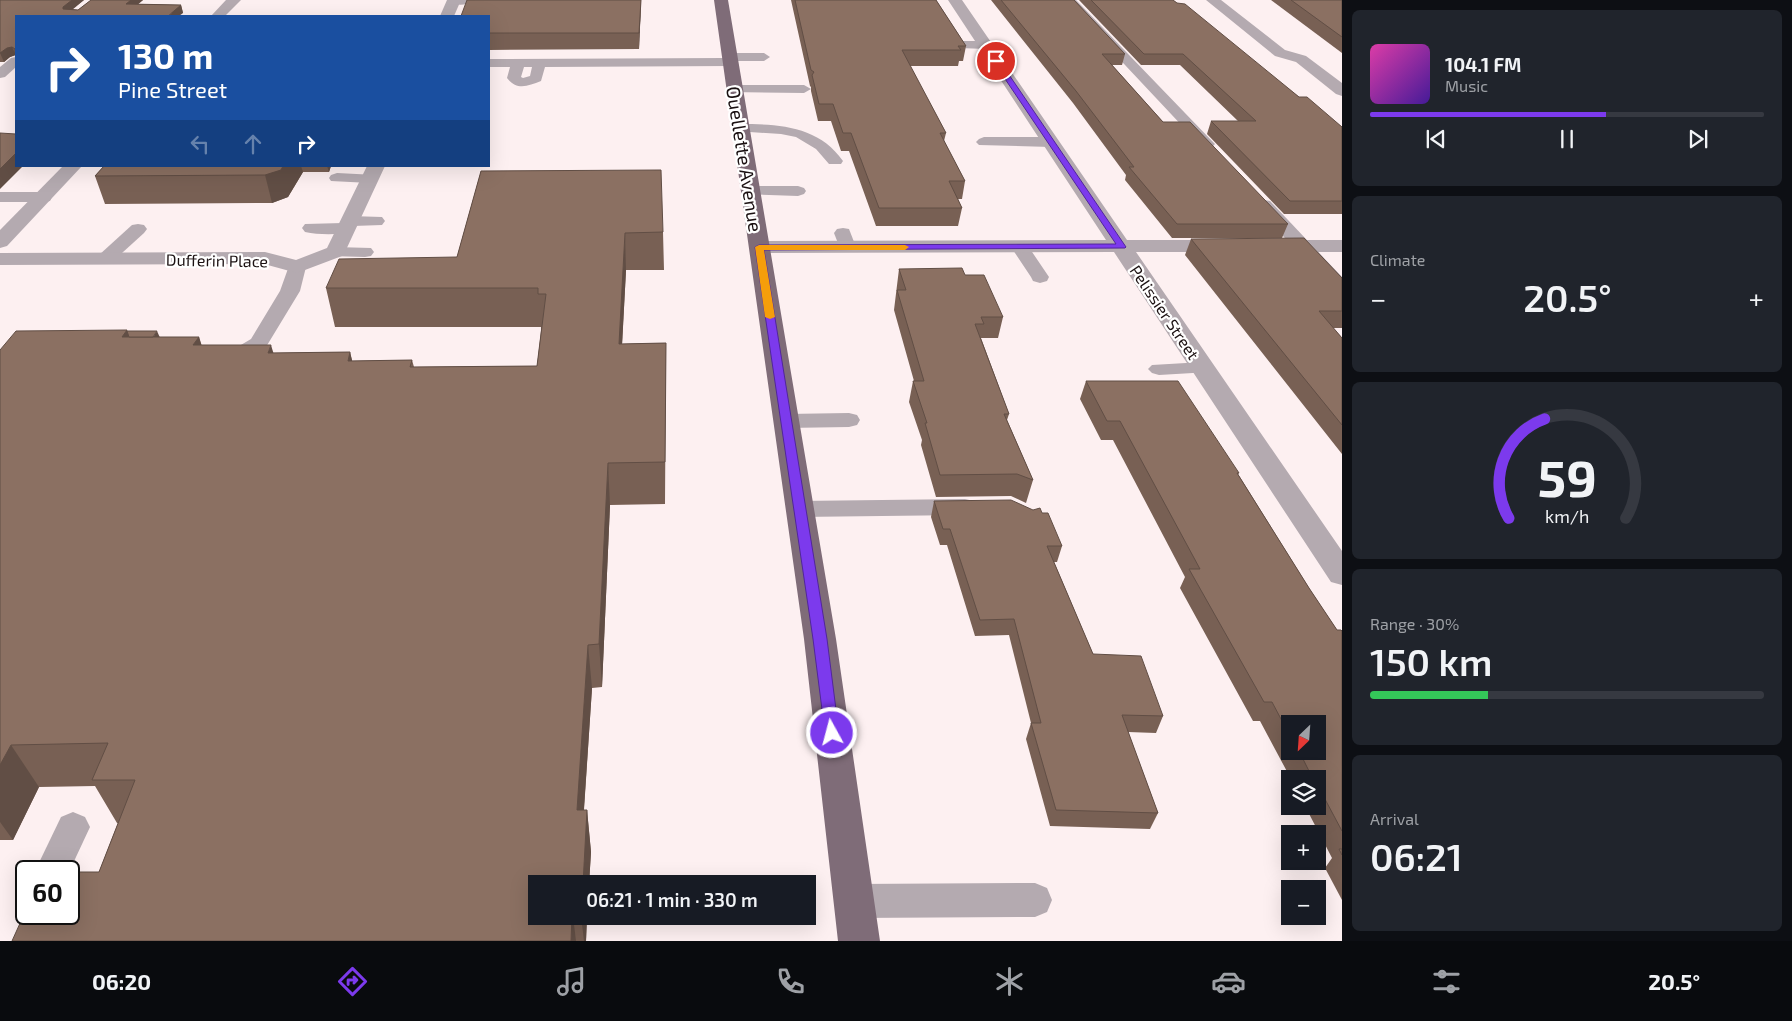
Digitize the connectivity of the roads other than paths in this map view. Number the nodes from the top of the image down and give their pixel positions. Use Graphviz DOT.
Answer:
graph roads {
  1 [pos="234,0"];
  2 [pos="458,0"];
  3 [pos="720,0"];
  4 [pos="955,0"];
  5 [pos="1070,0"];
  6 [pos="1213,0"];
  7 [pos="219,15"];
  8 [pos="448,15"];
  9 [pos="1289,41"];
  10 [pos="963,45"];
  11 [pos="986,45"];
  12 [pos="764,57"];
  13 [pos="1301,59"];
  14 [pos="730,60"];
  15 [pos="15,62"];
  16 [pos="490,63"];
  17 [pos="518,63"];
  18 [pos="539,63"];
  19 [pos="0,74"];
  20 [pos="1339,87"];
  21 [pos="804,88"];
  22 [pos="734,89"];
  23 [pos="740,128"];
  24 [pos="984,142"];
  25 [pos="1050,142"];
  26 [pos="1220,158"];
  27 [pos="835,161"];
  28 [pos="72,167"];
  29 [pos="373,172"];
  30 [pos="337,178"];
  31 [pos="750,191"];
  32 [pos="798,191"];
  33 [pos="1254,194"];
  34 [pos="0,197"];
  35 [pos="44,197"];
  36 [pos="376,221"];
  37 [pos="348,224"];
  38 [pos="311,228"];
  39 [pos="0,242"];
  40 [pos="1303,246"];
  41 [pos="1342,246"];
  42 [pos="759,247"];
  43 [pos="1020,247"];
  44 [pos="1122,247"];
  45 [pos="335,252"];
  46 [pos="365,252"];
  47 [pos="0,259"];
  48 [pos="105,259"];
  49 [pos="128,259"];
  50 [pos="297,267"];
  51 [pos="1040,277"];
  52 [pos="1342,288"];
  53 [pos="209,360"];
  54 [pos="1204,368"];
  55 [pos="1159,369"];
  56 [pos="849,420"];
  57 [pos="786,421"];
  58 [pos="991,507"];
  59 [pos="800,509"];
  60 [pos="1342,574"];
  61 [pos="73,827"];
  62 [pos="57,860"];
  63 [pos="1035,900"];
  64 [pos="854,901"];
  65 [pos="859,941"];
  1 -- 7 [label="street"];
  2 -- 8 [label="street"];
  3 -- 14 [label="main road, Ouellette Avenue"];
  4 -- 11 [label="street, Pelissier Street"];
  5 -- 26 [label="lane"];
  6 -- 13 [label="street"];
  9 -- 13 [label="street"];
  10 -- 11 [label="lane"];
  11 -- 25 [label="street, Pelissier Street"];
  12 -- 14 [label="lane"];
  13 -- 20 [label="street"];
  14 -- 18 [label="lane"];
  14 -- 22 [label="main road, Ouellette Avenue"];
  15 -- 19 [label="lane"];
  16 -- 17 [label="lane"];
  17 -- 18 [label="lane"];
  17 -- 18 [label="lane"];
  21 -- 22 [label="lane"];
  22 -- 23 [label="main road, Ouellette Avenue"];
  23 -- 27 [label="lane"];
  23 -- 31 [label="main road, Ouellette Avenue"];
  24 -- 25 [label="lane"];
  25 -- 44 [label="street, Pelissier Street"];
  28 -- 35 [label="street"];
  29 -- 30 [label="lane"];
  29 -- 37 [label="street"];
  31 -- 32 [label="lane"];
  31 -- 42 [label="main road, Ouellette Avenue"];
  33 -- 40 [label="lane"];
  34 -- 35 [label="lane"];
  35 -- 39 [label="street"];
  36 -- 37 [label="lane"];
  37 -- 38 [label="lane"];
  37 -- 45 [label="street"];
  40 -- 41 [label="street"];
  40 -- 44 [label="street"];
  40 -- 52 [label="lane"];
  42 -- 43 [label="street"];
  42 -- 57 [label="main road, Ouellette Avenue"];
  43 -- 44 [label="street"];
  43 -- 51 [label="lane"];
  44 -- 54 [label="street, Pelissier Street"];
  45 -- 46 [label="lane"];
  45 -- 50 [label="street"];
  47 -- 48 [label="street, Dufferin Place"];
  48 -- 49 [label="street, Dufferin Place"];
  48 -- 49 [label="lane"];
  49 -- 50 [label="street, Dufferin Place"];
  50 -- 53 [label="lane"];
  54 -- 55 [label="lane"];
  54 -- 60 [label="street, Pelissier Street"];
  56 -- 57 [label="lane"];
  57 -- 59 [label="main road, Ouellette Avenue"];
  58 -- 59 [label="lane"];
  59 -- 64 [label="main road, Ouellette Avenue"];
  61 -- 62 [label="lane"];
  63 -- 64 [label="lane"];
  64 -- 65 [label="main road, Ouellette Avenue"];
}
